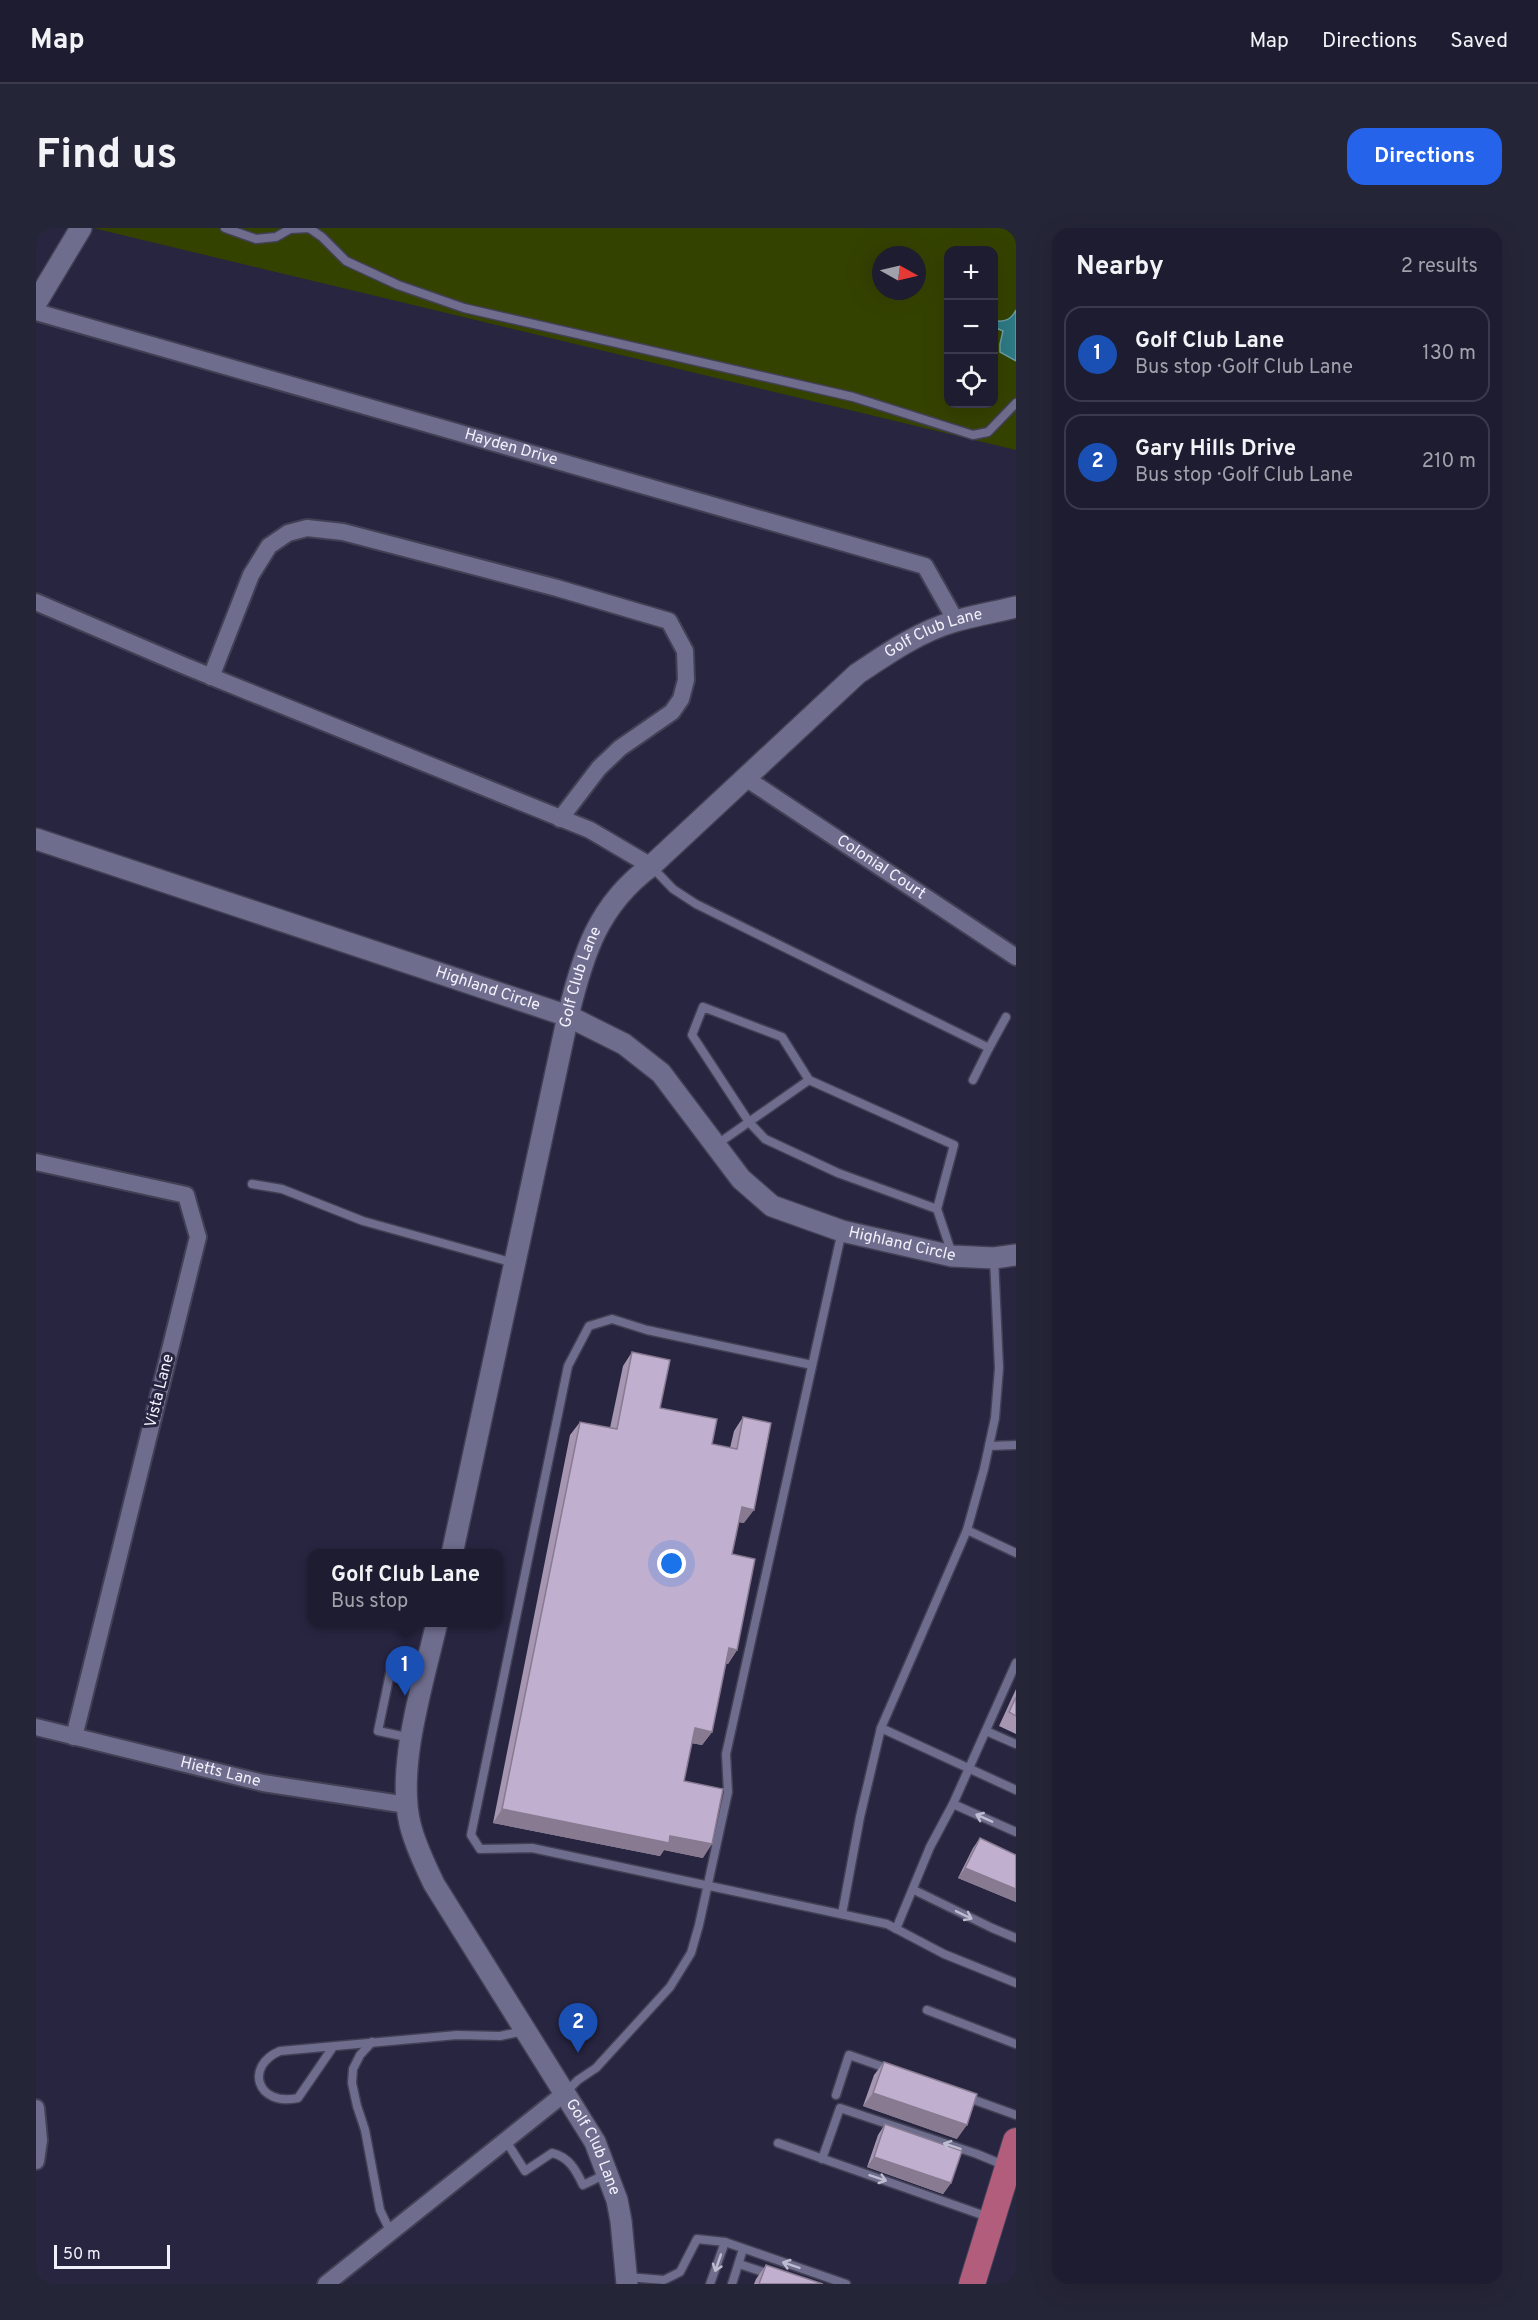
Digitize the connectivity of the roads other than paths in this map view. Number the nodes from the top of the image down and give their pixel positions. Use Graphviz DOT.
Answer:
graph roads {
  1 [pos="81,228"];
  2 [pos="225,228"];
  3 [pos="36,303"];
  4 [pos="36,312"];
  5 [pos="1016,403"];
  6 [pos="36,602"];
  7 [pos="1016,608"];
  8 [pos="956,621"];
  9 [pos="211,676"];
  10 [pos="744,777"];
  11 [pos="560,819"];
  12 [pos="36,839"];
  13 [pos="651,866"];
  14 [pos="1016,957"];
  15 [pos="568,1016"];
  16 [pos="1006,1017"];
  17 [pos="989,1048"];
  18 [pos="809,1080"];
  19 [pos="973,1080"];
  20 [pos="749,1122"];
  21 [pos="716,1145"];
  22 [pos="36,1162"];
  23 [pos="252,1184"];
  24 [pos="938,1209"];
  25 [pos="842,1231"];
  26 [pos="1016,1255"];
  27 [pos="952,1256"];
  28 [pos="994,1258"];
  29 [pos="514,1263"];
  30 [pos="812,1365"];
  31 [pos="1016,1445"];
  32 [pos="989,1446"];
  33 [pos="967,1530"];
  34 [pos="453,1549"];
  35 [pos="1016,1553"];
  36 [pos="436,1627"];
  37 [pos="1016,1663"];
  38 [pos="427,1666"];
  39 [pos="36,1727"];
  40 [pos="881,1728"];
  41 [pos="986,1731"];
  42 [pos="74,1737"];
  43 [pos="412,1738"];
  44 [pos="1016,1744"];
  45 [pos="969,1768"];
  46 [pos="1016,1790"];
  47 [pos="953,1804"];
  48 [pos="407,1805"];
  49 [pos="1016,1832"];
  50 [pos="708,1885"];
  51 [pos="914,1890"];
  52 [pos="842,1914"];
  53 [pos="896,1929"];
  54 [pos="1016,1938"];
  55 [pos="1016,1983"];
  56 [pos="927,2010"];
  57 [pos="527,2030"];
  58 [pos="372,2042"];
  59 [pos="1016,2044"];
  60 [pos="333,2047"];
  61 [pos="894,2071"];
  62 [pos="565,2093"];
  63 [pos="836,2095"];
  64 [pos="961,2095"];
  65 [pos="36,2108"];
  66 [pos="1016,2115"];
  67 [pos="1016,2140"];
  68 [pos="506,2141"];
  69 [pos="778,2143"];
  70 [pos="822,2159"];
  71 [pos="36,2161"];
  72 [pos="1007,2166"];
  73 [pos="608,2172"];
  74 [pos="991,2218"];
  75 [pos="391,2233"];
  76 [pos="725,2242"];
  77 [pos="743,2249"];
  78 [pos="739,2264"];
  79 [pos="778,2277"];
  80 [pos="626,2281"];
  81 [pos="326,2284"];
  82 [pos="711,2284"];
  83 [pos="732,2284"];
  84 [pos="846,2284"];
  85 [pos="972,2284"];
  1 -- 3 [label="street"];
  2 -- 5 [label="lane"];
  4 -- 8 [label="street, Hayden Drive"];
  6 -- 9 [label="street"];
  7 -- 8 [label="street, Golf Club Lane"];
  8 -- 10 [label="street, Golf Club Lane"];
  9 -- 11 [label="street"];
  9 -- 11 [label="street"];
  10 -- 13 [label="street, Golf Club Lane"];
  10 -- 14 [label="street, Colonial Court"];
  11 -- 13 [label="street"];
  12 -- 15 [label="street, Highland Circle"];
  13 -- 15 [label="street, Golf Club Lane"];
  13 -- 17 [label="lane"];
  15 -- 21 [label="street, Highland Circle"];
  15 -- 29 [label="street, Golf Club Lane"];
  16 -- 17 [label="lane"];
  17 -- 19 [label="lane"];
  18 -- 20 [label="lane"];
  18 -- 20 [label="lane"];
  18 -- 24 [label="lane"];
  20 -- 21 [label="lane"];
  20 -- 24 [label="lane"];
  21 -- 25 [label="street, Highland Circle"];
  22 -- 42 [label="street, Vista Lane"];
  23 -- 29 [label="lane"];
  24 -- 27 [label="lane"];
  25 -- 27 [label="street, Highland Circle"];
  25 -- 30 [label="lane"];
  26 -- 28 [label="street, Highland Circle"];
  27 -- 28 [label="street, Highland Circle"];
  28 -- 32 [label="lane"];
  29 -- 34 [label="street, Golf Club Lane"];
  30 -- 50 [label="lane"];
  30 -- 50 [label="lane"];
  31 -- 32 [label="lane"];
  32 -- 33 [label="lane"];
  33 -- 35 [label="lane"];
  33 -- 40 [label="lane"];
  36 -- 38 [label="street, Golf Club Lane"];
  37 -- 41 [label="lane"];
  38 -- 43 [label="street, Golf Club Lane"];
  38 -- 43 [label="lane"];
  39 -- 42 [label="street, Hietts Lane"];
  40 -- 45 [label="lane"];
  40 -- 52 [label="lane"];
  41 -- 44 [label="lane"];
  41 -- 45 [label="lane"];
  42 -- 48 [label="street, Hietts Lane"];
  43 -- 48 [label="street, Golf Club Lane"];
  45 -- 46 [label="lane"];
  45 -- 47 [label="lane"];
  49 -- 47 [label="lane, one-way"];
  47 -- 51 [label="lane"];
  48 -- 57 [label="street, Golf Club Lane"];
  50 -- 52 [label="lane"];
  50 -- 62 [label="lane"];
  51 -- 53 [label="lane"];
  51 -- 54 [label="lane, one-way"];
  52 -- 53 [label="lane"];
  53 -- 55 [label="lane"];
  56 -- 59 [label="lane"];
  57 -- 58 [label="lane"];
  57 -- 62 [label="street, Golf Club Lane"];
  58 -- 60 [label="lane"];
  58 -- 75 [label="lane"];
  60 -- 60 [label="lane"];
  61 -- 63 [label="lane"];
  62 -- 68 [label="street"];
  62 -- 73 [label="street, Golf Club Lane"];
  64 -- 66 [label="lane"];
  65 -- 71 [label="street"];
  67 -- 72 [label="main road"];
  68 -- 73 [label="lane"];
  68 -- 75 [label="street"];
  69 -- 70 [label="lane"];
  72 -- 70 [label="lane, one-way"];
  70 -- 74 [label="lane, one-way"];
  72 -- 74 [label="main road"];
  73 -- 80 [label="street, Golf Club Lane"];
  74 -- 85 [label="main road"];
  75 -- 81 [label="street"];
  76 -- 77 [label="lane"];
  76 -- 80 [label="lane"];
  76 -- 82 [label="lane, one-way"];
  77 -- 78 [label="lane"];
  84 -- 77 [label="lane, one-way"];
  78 -- 79 [label="lane"];
  78 -- 83 [label="lane"];
}
